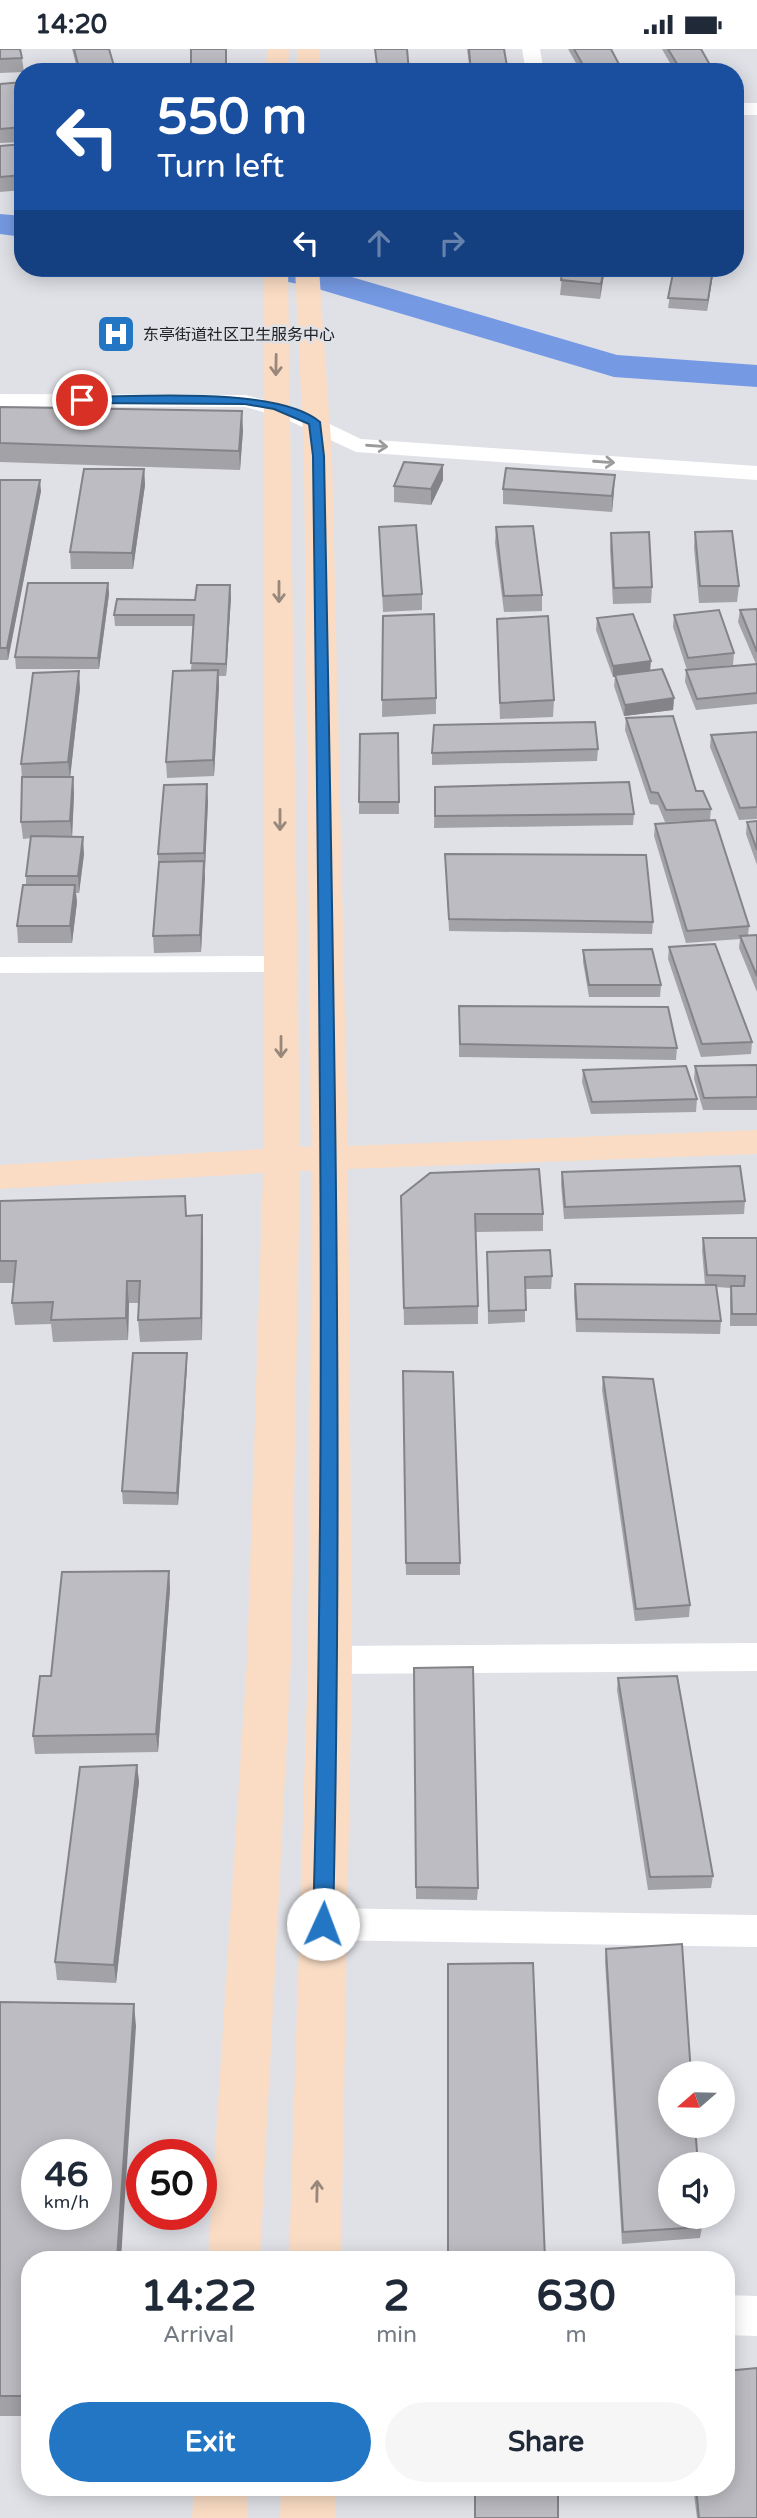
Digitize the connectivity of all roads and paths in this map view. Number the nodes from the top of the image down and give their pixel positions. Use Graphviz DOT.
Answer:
graph roads {
  1 [pos="299,277"];
  2 [pos="287,290"];
  3 [pos="0,400"];
  4 [pos="276,406"];
  5 [pos="315,422"];
  6 [pos="675,446"];
  7 [pos="757,473"];
  8 [pos="281,964"];
  9 [pos="0,965"];
  10 [pos="757,1142"];
  11 [pos="282,1160"];
  12 [pos="330,1160"];
  13 [pos="0,1177"];
  14 [pos="757,1657"];
  15 [pos="330,1660"];
  16 [pos="323,1924"];
  17 [pos="757,1931"];
  18 [pos="234,2251"];
  19 [pos="315,2251"];
  20 [pos="735,2315"];
  21 [pos="757,2316"];
  22 [pos="221,2496"];
  23 [pos="308,2496"];
  24 [pos="220,2518"];
  25 [pos="307,2518"];
  1 -- 2 [label="main road"];
  2 -- 4 [label="main road, one-way"];
  2 -- 5 [label="main road"];
  3 -- 4 [label="street"];
  4 -- 5 [label="street"];
  4 -- 8 [label="main road, one-way"];
  5 -- 6 [label="street"];
  5 -- 7 [label="street, one-way"];
  5 -- 12 [label="main road"];
  8 -- 9 [label="street"];
  8 -- 11 [label="main road, one-way"];
  10 -- 12 [label="main road"];
  11 -- 12 [label="main road"];
  11 -- 13 [label="main road"];
  11 -- 18 [label="main road"];
  12 -- 15 [label="main road"];
  14 -- 15 [label="street"];
  15 -- 16 [label="main road"];
  16 -- 17 [label="street"];
  19 -- 16 [label="main road, one-way"];
  20 -- 21 [label="street"];
  22 -- 24 [label="main road"];
  23 -- 25 [label="main road"];
}
